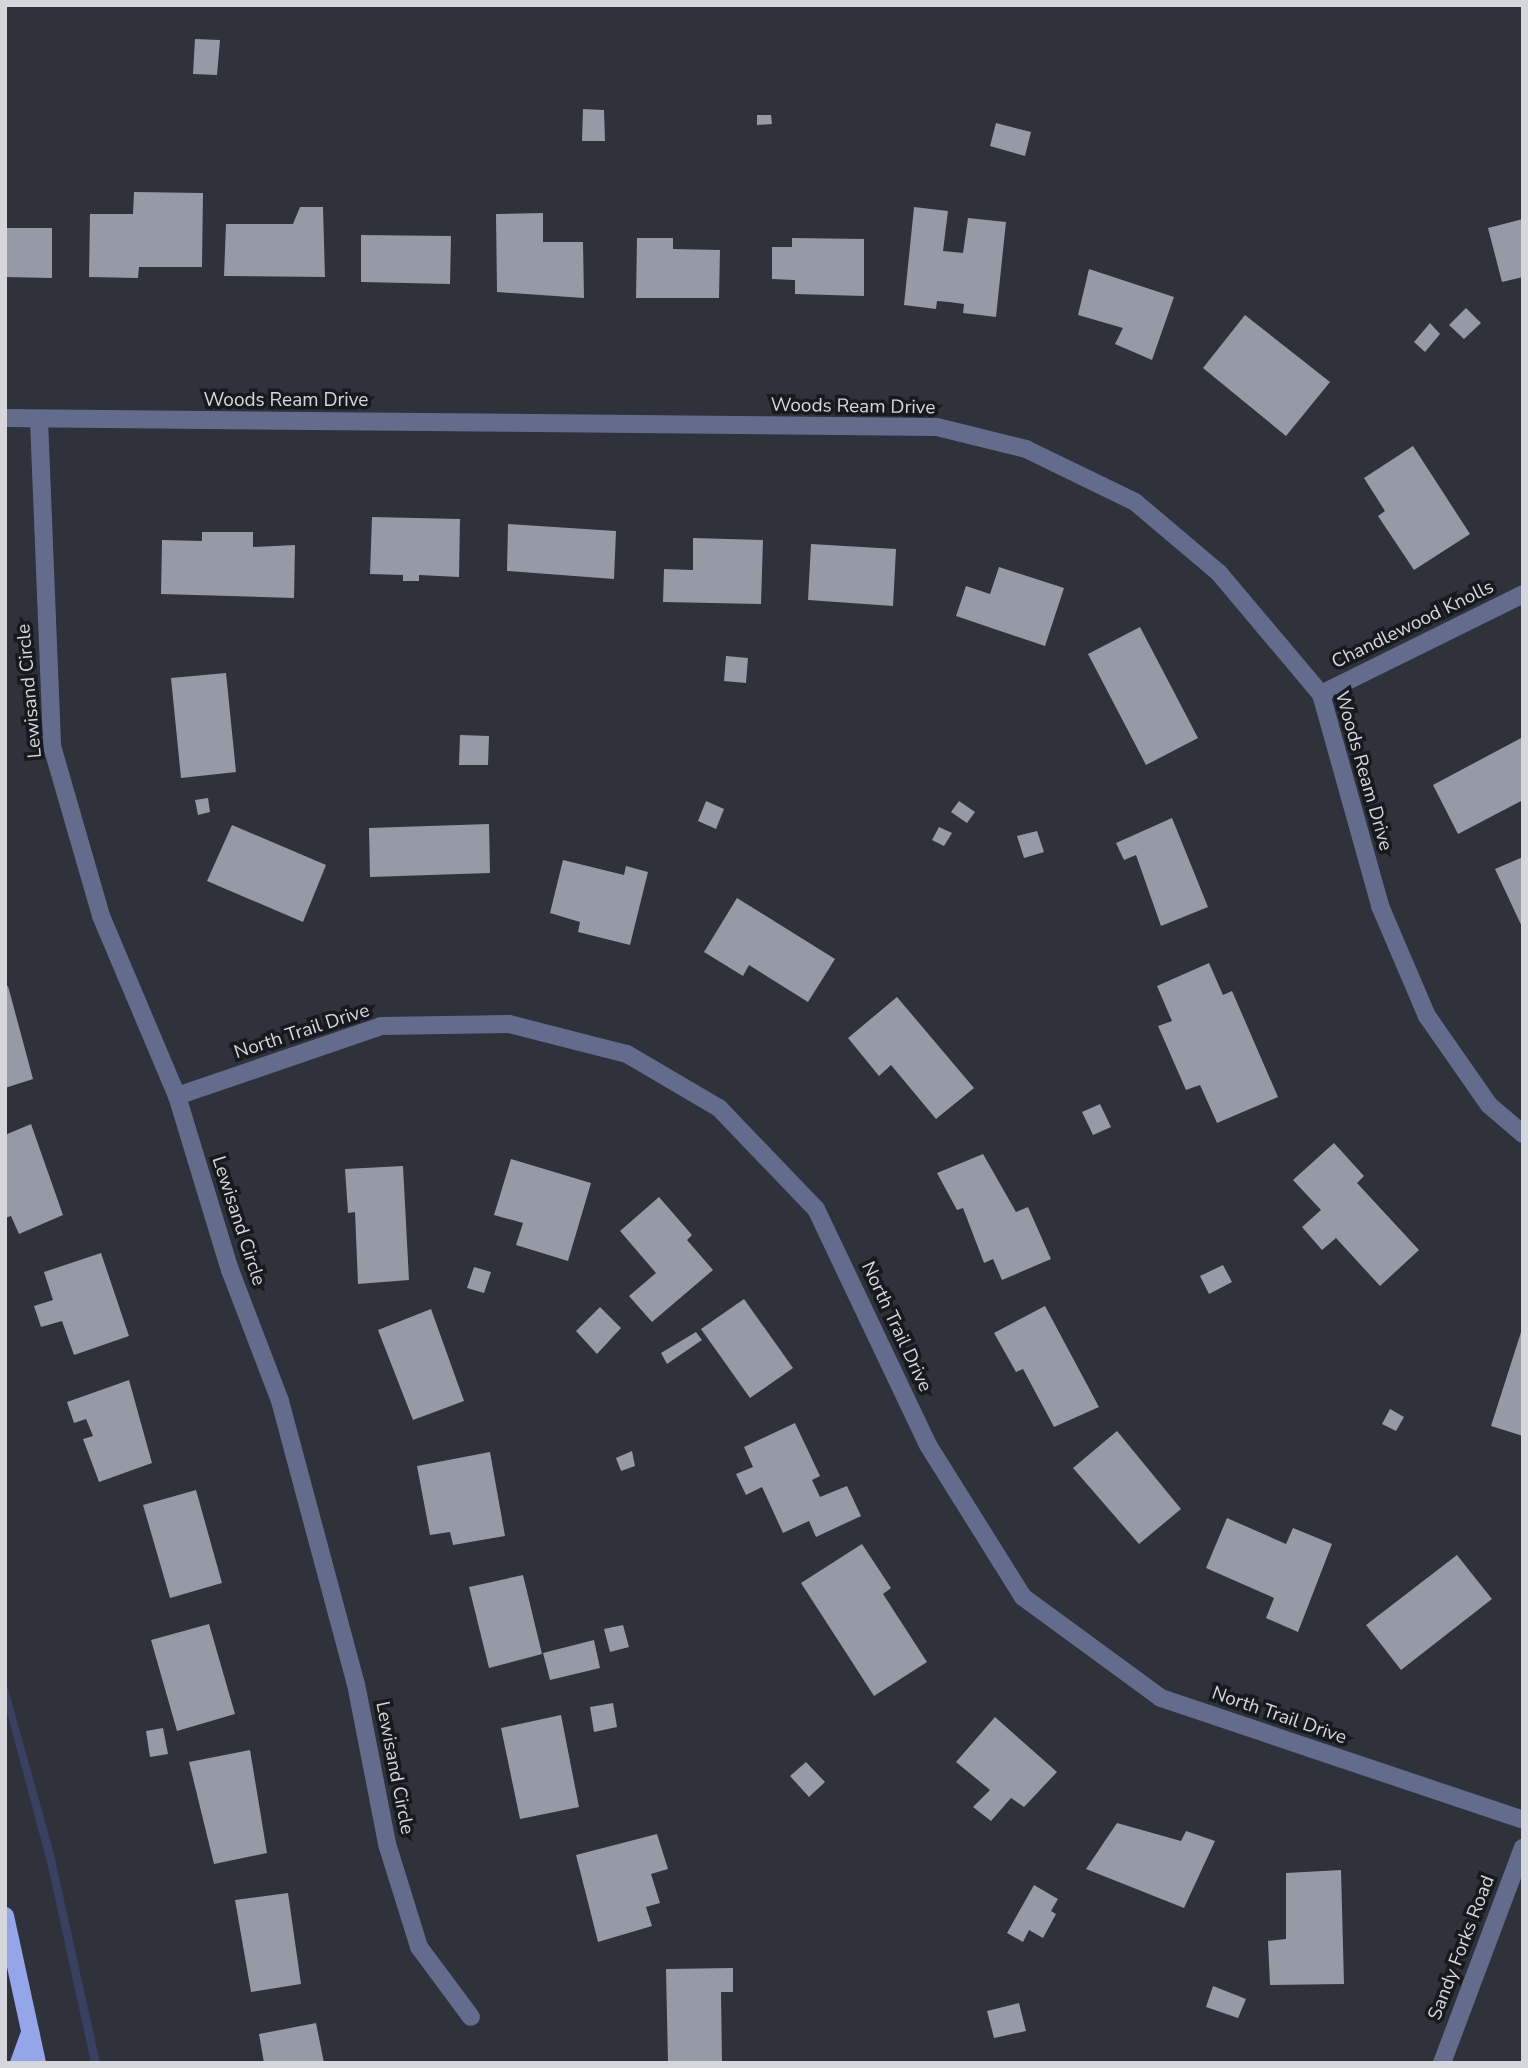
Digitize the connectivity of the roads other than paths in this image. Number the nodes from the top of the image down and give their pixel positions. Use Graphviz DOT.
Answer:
graph roads {
  1 [pos="5,418"];
  2 [pos="39,420"];
  3 [pos="1523,594"];
  4 [pos="1321,694"];
  5 [pos="177,1096"];
  6 [pos="1523,1134"];
  7 [pos="1523,1820"];
  8 [pos="1523,1848"];
  9 [pos="5,1916"];
  10 [pos="471,2017"];
  11 [pos="31,2029"];
  12 [pos="19,2063"];
  13 [pos="37,2063"];
  14 [pos="1442,2063"];
  1 -- 2 [label="street, Woods Ream Drive"];
  2 -- 4 [label="street, Woods Ream Drive"];
  2 -- 5 [label="street, Lewisand Circle"];
  3 -- 4 [label="street, Chandlewood Knolls"];
  4 -- 6 [label="street, Woods Ream Drive"];
  5 -- 7 [label="street, North Trail Drive"];
  5 -- 10 [label="street, Lewisand Circle"];
  8 -- 14 [label="street, Sandy Forks Road"];
  9 -- 11 [label="main road"];
  11 -- 12 [label="main road"];
  11 -- 13 [label="main road"];
}
